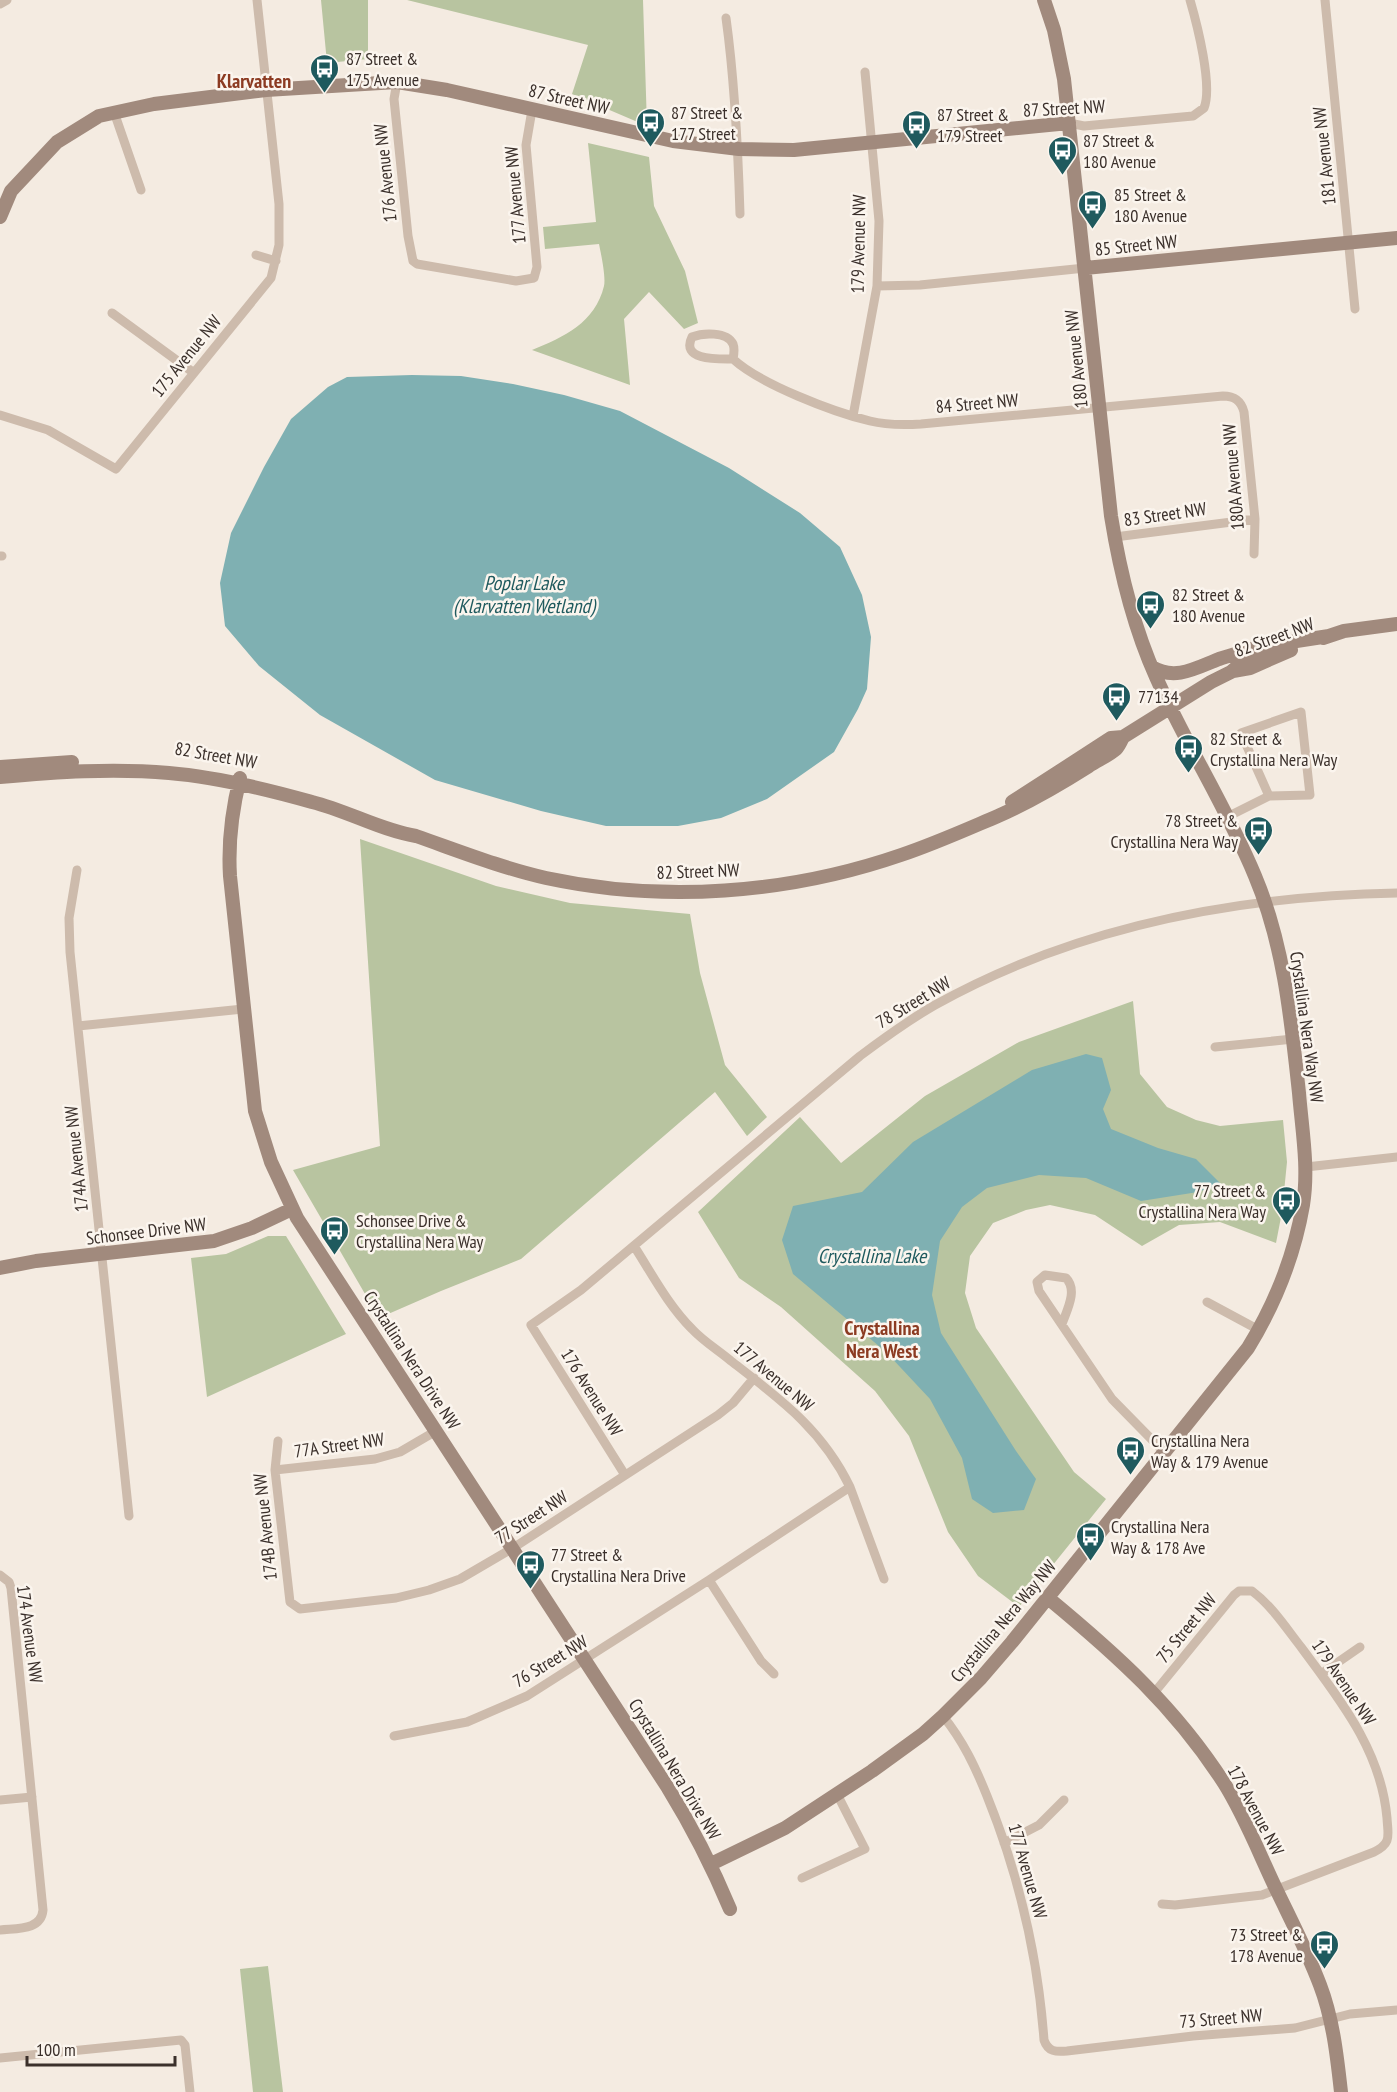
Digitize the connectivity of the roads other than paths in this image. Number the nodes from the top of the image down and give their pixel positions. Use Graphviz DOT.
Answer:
graph roads {
  1 [pos="7,0"];
  2 [pos="257,0"];
  3 [pos="1044,0"];
  4 [pos="1190,0"];
  5 [pos="1325,0"];
  6 [pos="0,4"];
  7 [pos="726,18"];
  8 [pos="865,72"];
  9 [pos="397,82"];
  10 [pos="266,90"];
  11 [pos="532,110"];
  12 [pos="114,112"];
  13 [pos="1069,123"];
  14 [pos="871,143"];
  15 [pos="739,149"];
  16 [pos="141,190"];
  17 [pos="740,214"];
  18 [pos="0,217"];
  19 [pos="1397,238"];
  20 [pos="1349,243"];
  21 [pos="256,255"];
  22 [pos="276,261"];
  23 [pos="1085,268"];
  24 [pos="534,278"];
  25 [pos="877,286"];
  26 [pos="1355,309"];
  27 [pos="112,313"];
  28 [pos="733,359"];
  29 [pos="194,373"];
  30 [pos="1237,399"];
  31 [pos="1100,409"];
  32 [pos="0,415"];
  33 [pos="854,416"];
  34 [pos="1255,519"];
  35 [pos="1115,537"];
  36 [pos="1254,554"];
  37 [pos="1397,624"];
  38 [pos="1329,636"];
  39 [pos="1290,642"];
  40 [pos="1152,667"];
  41 [pos="1231,672"];
  42 [pos="1171,707"];
  43 [pos="0,767"];
  44 [pos="0,777"];
  45 [pos="239,781"];
  46 [pos="1269,796"];
  47 [pos="1227,817"];
  48 [pos="77,870"];
  49 [pos="1397,893"];
  50 [pos="1265,902"];
  51 [pos="243,1009"];
  52 [pos="78,1026"];
  53 [pos="1293,1039"];
  54 [pos="1215,1047"];
  55 [pos="1397,1156"];
  56 [pos="1306,1167"];
  57 [pos="292,1209"];
  58 [pos="634,1246"];
  59 [pos="103,1255"];
  60 [pos="0,1268"];
  61 [pos="1207,1302"];
  62 [pos="1062,1324"];
  63 [pos="531,1325"];
  64 [pos="1259,1330"];
  65 [pos="754,1378"];
  66 [pos="436,1431"];
  67 [pos="278,1441"];
  68 [pos="1164,1452"];
  69 [pos="275,1470"];
  70 [pos="625,1475"];
  71 [pos="850,1487"];
  72 [pos="129,1516"];
  73 [pos="513,1548"];
  74 [pos="1,1575"];
  75 [pos="884,1579"];
  76 [pos="709,1580"];
  77 [pos="1246,1590"];
  78 [pos="1048,1598"];
  79 [pos="295,1606"];
  80 [pos="1360,1647"];
  81 [pos="586,1659"];
  82 [pos="774,1674"];
  83 [pos="1321,1674"];
  84 [pos="1154,1693"];
  85 [pos="943,1716"];
  86 [pos="394,1736"];
  87 [pos="837,1794"];
  88 [pos="32,1797"];
  89 [pos="0,1800"];
  90 [pos="1064,1800"];
  91 [pos="1005,1844"];
  92 [pos="711,1864"];
  93 [pos="802,1878"];
  94 [pos="1277,1891"];
  95 [pos="1161,1904"];
  96 [pos="730,1909"];
  97 [pos="0,1930"];
  98 [pos="1397,2010"];
  99 [pos="1330,2020"];
  100 [pos="1047,2047"];
  101 [pos="0,2058"];
  102 [pos="190,2092"];
  103 [pos="1341,2092"];
  1 -- 6 [label="street"];
  2 -- 10 [label="street, 175 Avenue NW"];
  3 -- 13 [label="street, 180 Avenue NW"];
  4 -- 13 [label="street, 87 Street NW"];
  5 -- 20 [label="street, 181 Avenue NW"];
  7 -- 15 [label="street"];
  8 -- 14 [label="street, 179 Avenue NW"];
  9 -- 10 [label="street, 87 Street NW"];
  9 -- 11 [label="street, 87 Street NW"];
  9 -- 24 [label="street, 176 Avenue NW"];
  10 -- 12 [label="street, 87 Street NW"];
  10 -- 22 [label="street, 175 Avenue NW"];
  11 -- 15 [label="street, 87 Street NW"];
  11 -- 24 [label="street, 177 Avenue NW"];
  12 -- 16 [label="street"];
  12 -- 18 [label="street, 87 Street NW"];
  13 -- 14 [label="street, 87 Street NW"];
  13 -- 23 [label="street, 180 Avenue NW"];
  14 -- 15 [label="street, 87 Street NW"];
  14 -- 25 [label="street, 179 Avenue NW"];
  15 -- 17 [label="street"];
  19 -- 20 [label="street, 85 Street NW"];
  20 -- 23 [label="street, 85 Street NW"];
  20 -- 26 [label="street, 181 Avenue NW"];
  21 -- 22 [label="street"];
  22 -- 29 [label="street, 175 Avenue NW"];
  23 -- 25 [label="street, 85 Street NW"];
  23 -- 31 [label="street, 180 Avenue NW"];
  25 -- 33 [label="street, 179 Avenue NW"];
  27 -- 29 [label="street"];
  28 -- 28 [label="street, 84 Street NW"];
  28 -- 33 [label="street, 84 Street NW"];
  29 -- 32 [label="street, 175 Avenue NW"];
  30 -- 31 [label="street, 84 Street NW"];
  30 -- 34 [label="street, 180A Avenue NW"];
  31 -- 33 [label="street, 84 Street NW"];
  31 -- 35 [label="street, 180 Avenue NW"];
  34 -- 35 [label="street, 83 Street NW"];
  34 -- 36 [label="street, 180A Avenue NW"];
  35 -- 40 [label="street, 180 Avenue NW"];
  37 -- 38 [label="street, 82 Street NW"];
  38 -- 39 [label="street, 82 Street NW"];
  38 -- 41 [label="street, 82 Street NW"];
  39 -- 40 [label="street"];
  39 -- 41 [label="street, 82 Street NW"];
  40 -- 42 [label="street, 180 Avenue NW"];
  41 -- 42 [label="street, 82 Street NW"];
  42 -- 45 [label="street, 82 Street NW"];
  42 -- 47 [label="street, Crystallina Nera Way NW"];
  43 -- 45 [label="street, 82 Street NW"];
  44 -- 45 [label="street, 82 Street NW"];
  45 -- 51 [label="street, Crystallina Nera Drive NW"];
  46 -- 46 [label="street"];
  46 -- 47 [label="street"];
  47 -- 50 [label="street, Crystallina Nera Way NW"];
  48 -- 52 [label="street, 174A Avenue NW"];
  49 -- 50 [label="street, 78 Street NW"];
  50 -- 53 [label="street, Crystallina Nera Way NW"];
  50 -- 58 [label="street, 78 Street NW"];
  51 -- 52 [label="street"];
  51 -- 57 [label="street, Crystallina Nera Drive NW"];
  52 -- 59 [label="street, 174A Avenue NW"];
  53 -- 54 [label="street"];
  53 -- 56 [label="street, Crystallina Nera Way NW"];
  55 -- 56 [label="street"];
  56 -- 64 [label="street, Crystallina Nera Way NW"];
  57 -- 59 [label="street, Schonsee Drive NW"];
  57 -- 66 [label="street, Crystallina Nera Drive NW"];
  58 -- 63 [label="street, 78 Street NW"];
  58 -- 65 [label="street, 177 Avenue NW"];
  59 -- 60 [label="street, Schonsee Drive NW"];
  59 -- 72 [label="street, 174A Avenue NW"];
  61 -- 64 [label="street"];
  62 -- 62 [label="street"];
  62 -- 68 [label="street"];
  63 -- 70 [label="street, 176 Avenue NW"];
  64 -- 68 [label="street, Crystallina Nera Way NW"];
  65 -- 70 [label="street, 77 Street NW"];
  65 -- 71 [label="street, 177 Avenue NW"];
  66 -- 69 [label="street, 77A Street NW"];
  66 -- 73 [label="street, Crystallina Nera Drive NW"];
  67 -- 69 [label="street, 174B Avenue NW"];
  68 -- 78 [label="street, Crystallina Nera Way NW"];
  69 -- 79 [label="street, 174B Avenue NW"];
  70 -- 73 [label="street, 77 Street NW"];
  71 -- 75 [label="street, 177 Avenue NW"];
  71 -- 76 [label="street, 76 Street NW"];
  73 -- 79 [label="street, 77 Street NW"];
  73 -- 81 [label="street, Crystallina Nera Drive NW"];
  74 -- 88 [label="street, 174 Avenue NW"];
  76 -- 81 [label="street, 76 Street NW"];
  76 -- 82 [label="street"];
  77 -- 83 [label="street, 179 Avenue NW"];
  77 -- 84 [label="street, 75 Street NW"];
  78 -- 84 [label="street, 178 Avenue NW"];
  78 -- 85 [label="street, Crystallina Nera Way NW"];
  80 -- 83 [label="street"];
  81 -- 86 [label="street, 76 Street NW"];
  81 -- 92 [label="street, Crystallina Nera Drive NW"];
  83 -- 94 [label="street, 179 Avenue NW"];
  84 -- 94 [label="street, 178 Avenue NW"];
  85 -- 87 [label="street, Crystallina Nera Way NW"];
  85 -- 91 [label="street, 177 Avenue NW"];
  87 -- 92 [label="street, Crystallina Nera Way NW"];
  87 -- 93 [label="street"];
  88 -- 89 [label="street"];
  88 -- 97 [label="street, 174 Avenue NW"];
  90 -- 91 [label="street"];
  91 -- 100 [label="street, 177 Avenue NW"];
  92 -- 96 [label="street, Crystallina Nera Drive NW"];
  94 -- 95 [label="street"];
  94 -- 99 [label="street, 178 Avenue NW"];
  98 -- 99 [label="street, 73 Street NW"];
  99 -- 100 [label="street, 73 Street NW"];
  99 -- 103 [label="street, 178 Avenue NW"];
  101 -- 102 [label="street"];
}
